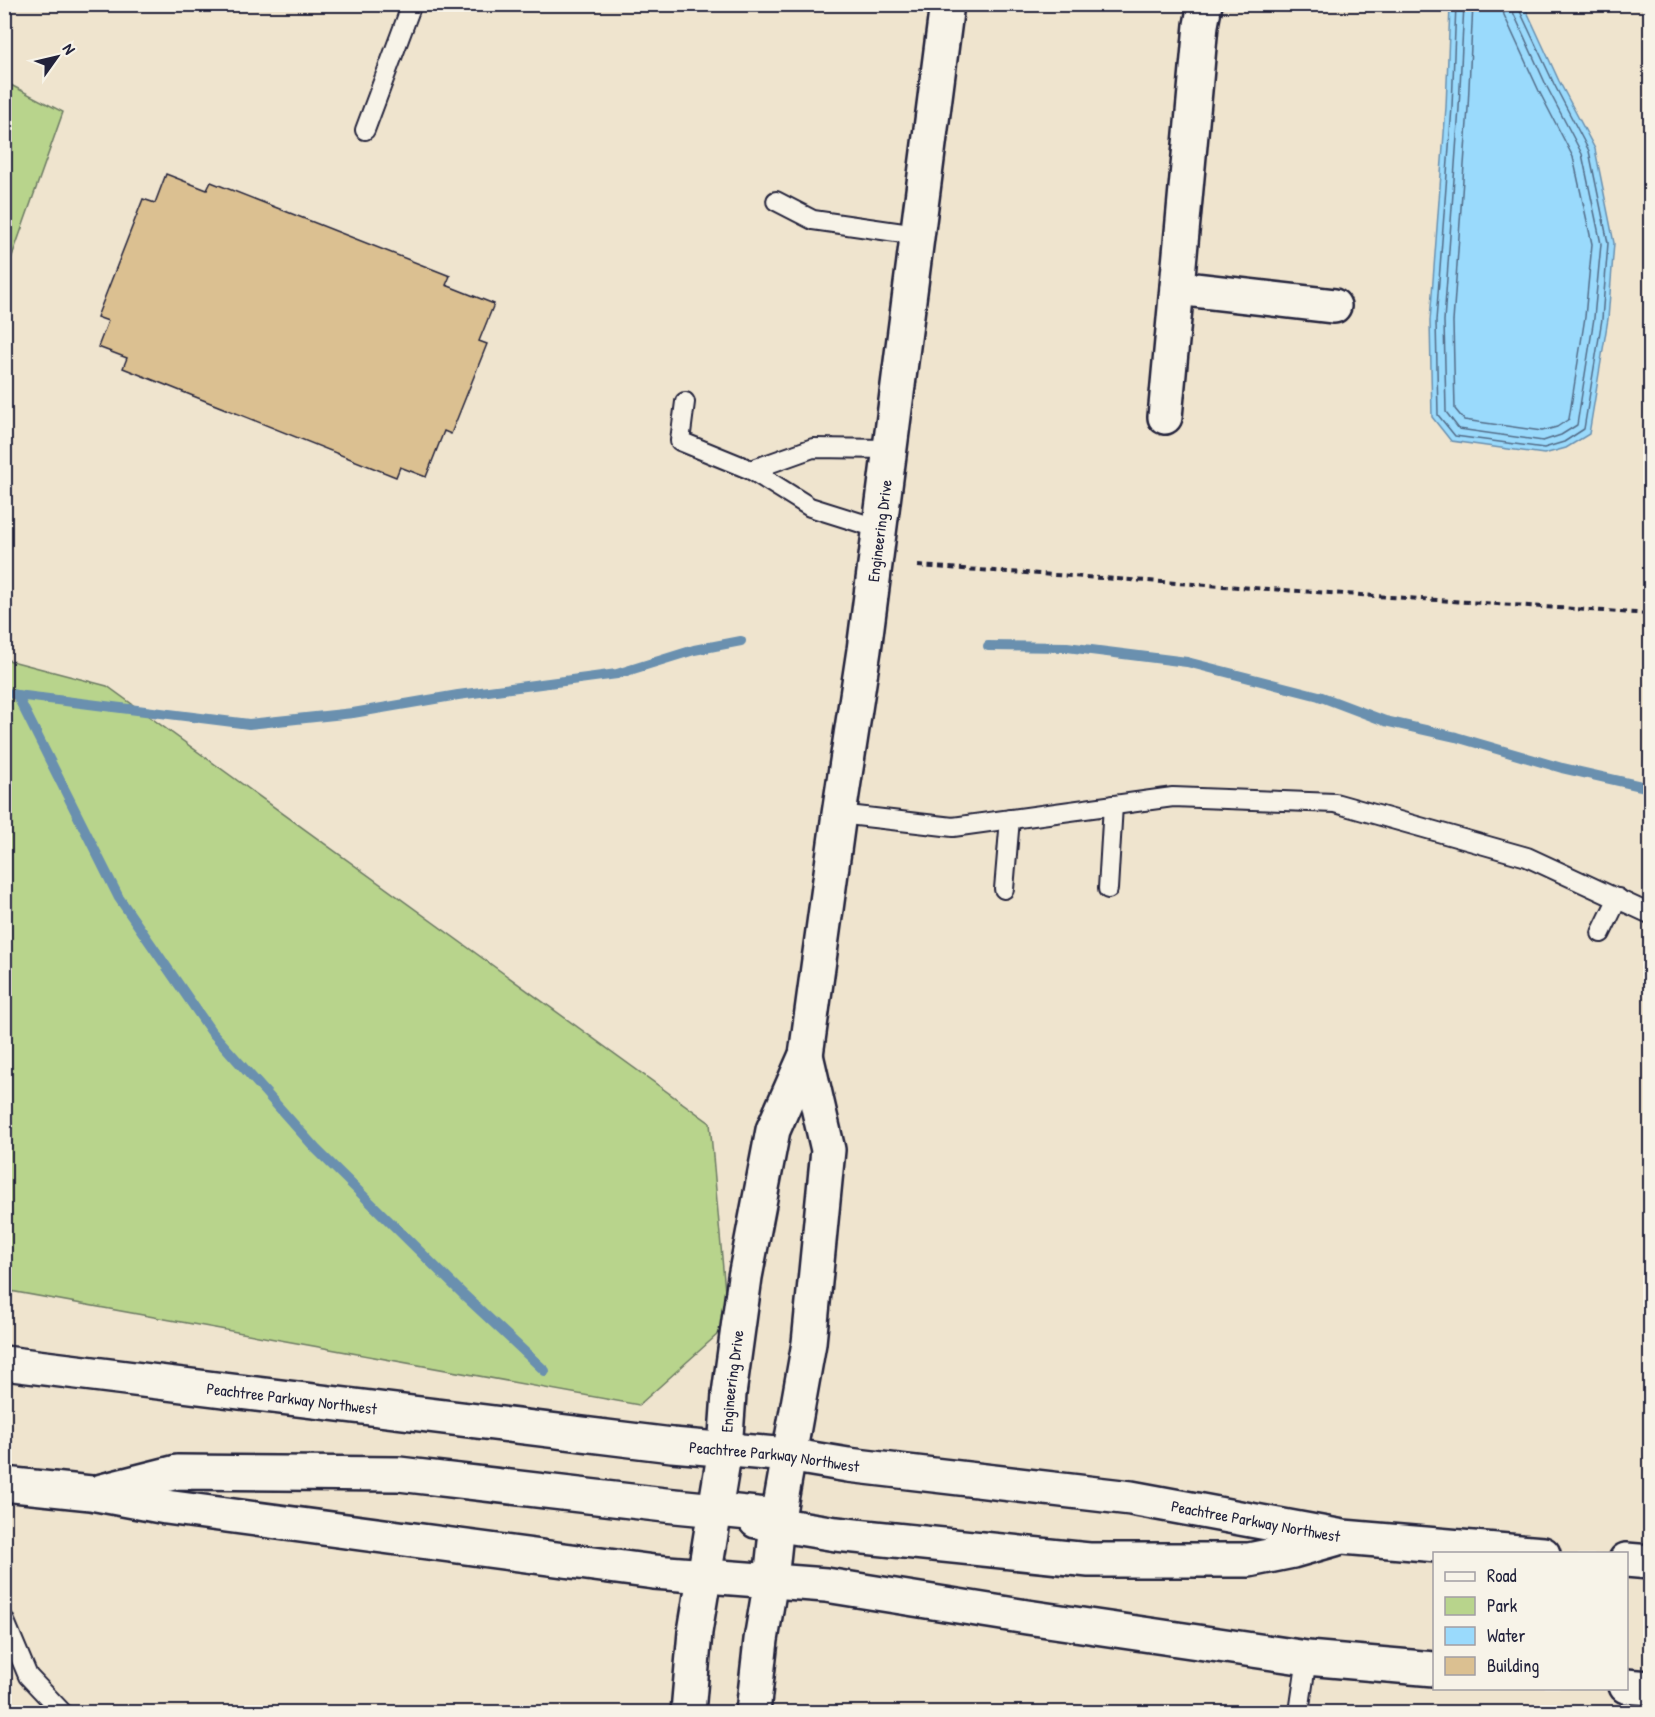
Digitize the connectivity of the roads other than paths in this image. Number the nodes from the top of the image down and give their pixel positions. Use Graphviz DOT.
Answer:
graph roads {
  1 [pos="412,4"];
  2 [pos="947,4"];
  3 [pos="1205,4"];
  4 [pos="365,130"];
  5 [pos="776,201"];
  6 [pos="917,235"];
  7 [pos="1176,288"];
  8 [pos="1334,306"];
  9 [pos="686,402"];
  10 [pos="1165,417"];
  11 [pos="890,449"];
  12 [pos="751,470"];
  13 [pos="880,529"];
  14 [pos="1113,805"];
  15 [pos="839,814"];
  16 [pos="1010,819"];
  17 [pos="1004,889"];
  18 [pos="1108,889"];
  19 [pos="1618,898"];
  20 [pos="1650,914"];
  21 [pos="1601,933"];
  22 [pos="806,1055"];
  23 [pos="4,1363"];
  24 [pos="725,1449"];
  25 [pos="788,1455"];
  26 [pos="4,1484"];
  27 [pos="91,1493"];
  28 [pos="714,1514"];
  29 [pos="778,1520"];
  30 [pos="1343,1537"];
  31 [pos="1519,1552"];
  32 [pos="1628,1560"];
  33 [pos="1650,1562"];
  34 [pos="705,1576"];
  35 [pos="771,1580"];
  36 [pos="4,1619"];
  37 [pos="1307,1658"];
  38 [pos="1433,1669"];
  39 [pos="1628,1686"];
  40 [pos="1650,1688"];
  41 [pos="62,1713"];
  42 [pos="688,1713"];
  43 [pos="753,1713"];
  44 [pos="1299,1713"];
  1 -- 4 [label="lane"];
  2 -- 6 [label="main road, Engineering Drive"];
  3 -- 7 [label="main road"];
  5 -- 6 [label="lane"];
  6 -- 11 [label="main road, Engineering Drive"];
  7 -- 8 [label="main road"];
  7 -- 10 [label="main road"];
  9 -- 12 [label="lane"];
  11 -- 12 [label="lane"];
  11 -- 13 [label="main road, Engineering Drive"];
  12 -- 13 [label="lane"];
  13 -- 15 [label="main road, Engineering Drive"];
  14 -- 16 [label="lane"];
  14 -- 18 [label="lane"];
  14 -- 19 [label="lane"];
  15 -- 16 [label="lane"];
  15 -- 22 [label="main road, Engineering Drive"];
  16 -- 17 [label="lane"];
  19 -- 20 [label="lane"];
  19 -- 21 [label="lane"];
  22 -- 24 [label="main road, Engineering Drive"];
  22 -- 25 [label="main road, Engineering Drive"];
  23 -- 24 [label="main road, Peachtree Parkway Northwest"];
  24 -- 25 [label="main road, Peachtree Parkway Northwest"];
  24 -- 28 [label="main road, Engineering Drive"];
  25 -- 29 [label="main road, Engineering Drive"];
  25 -- 30 [label="main road, Peachtree Parkway Northwest"];
  26 -- 27 [label="main road"];
  27 -- 28 [label="main road"];
  27 -- 34 [label="main road"];
  28 -- 29 [label="main road"];
  28 -- 34 [label="main road, Engineering Drive"];
  29 -- 30 [label="main road"];
  29 -- 35 [label="main road, Engineering Drive"];
  30 -- 31 [label="main road, Peachtree Parkway Northwest"];
  32 -- 33 [label="main road"];
  34 -- 35 [label="main road"];
  34 -- 42 [label="main road, Engineering Drive"];
  35 -- 37 [label="main road"];
  35 -- 43 [label="main road, Engineering Drive"];
  36 -- 41 [label="lane"];
  37 -- 38 [label="main road"];
  37 -- 44 [label="lane"];
  39 -- 40 [label="main road"];
}
